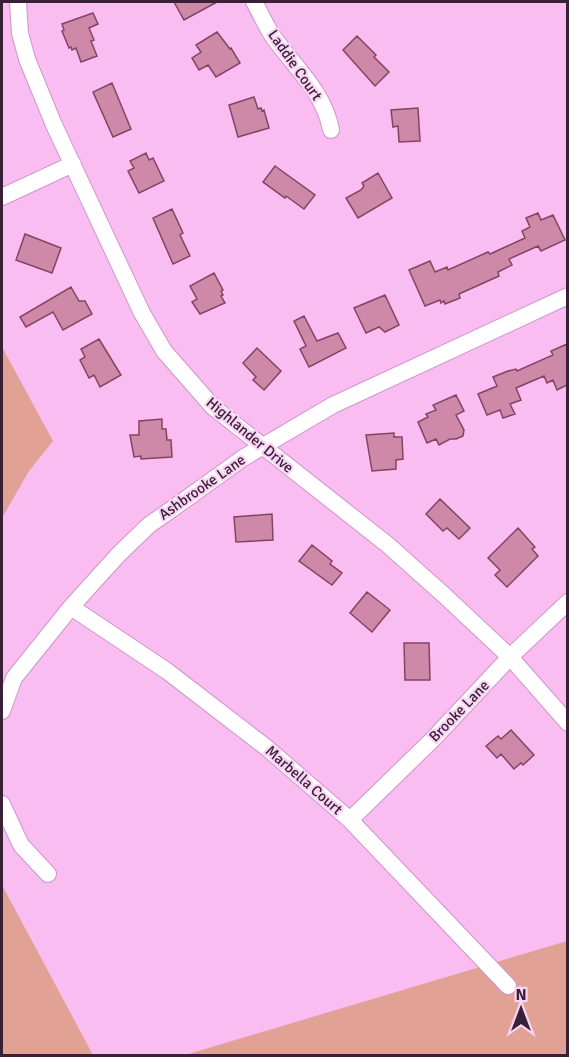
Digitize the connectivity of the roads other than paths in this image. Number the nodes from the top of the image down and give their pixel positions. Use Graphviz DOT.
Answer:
graph roads {
  1 [pos="18,2"];
  2 [pos="254,2"];
  3 [pos="331,130"];
  4 [pos="73,164"];
  5 [pos="2,197"];
  6 [pos="567,296"];
  7 [pos="261,447"];
  8 [pos="567,602"];
  9 [pos="71,607"];
  10 [pos="510,657"];
  11 [pos="2,711"];
  12 [pos="567,723"];
  13 [pos="2,804"];
  14 [pos="350,820"];
  15 [pos="48,874"];
  16 [pos="508,986"];
  1 -- 4 [label="street, Highlander Drive"];
  2 -- 3 [label="street, Laddie Court"];
  4 -- 5 [label="street"];
  4 -- 7 [label="street, Highlander Drive"];
  6 -- 7 [label="street, Ashbrooke Lane"];
  7 -- 9 [label="street, Ashbrooke Lane"];
  7 -- 10 [label="street, Highlander Drive"];
  8 -- 10 [label="street, Brooke Lane"];
  9 -- 11 [label="street, Ashbrooke Lane"];
  9 -- 14 [label="street, Marbella Court"];
  10 -- 12 [label="street, Highlander Drive"];
  10 -- 14 [label="street, Brooke Lane"];
  13 -- 15 [label="street"];
  14 -- 16 [label="street, Marbella Court"];
}
